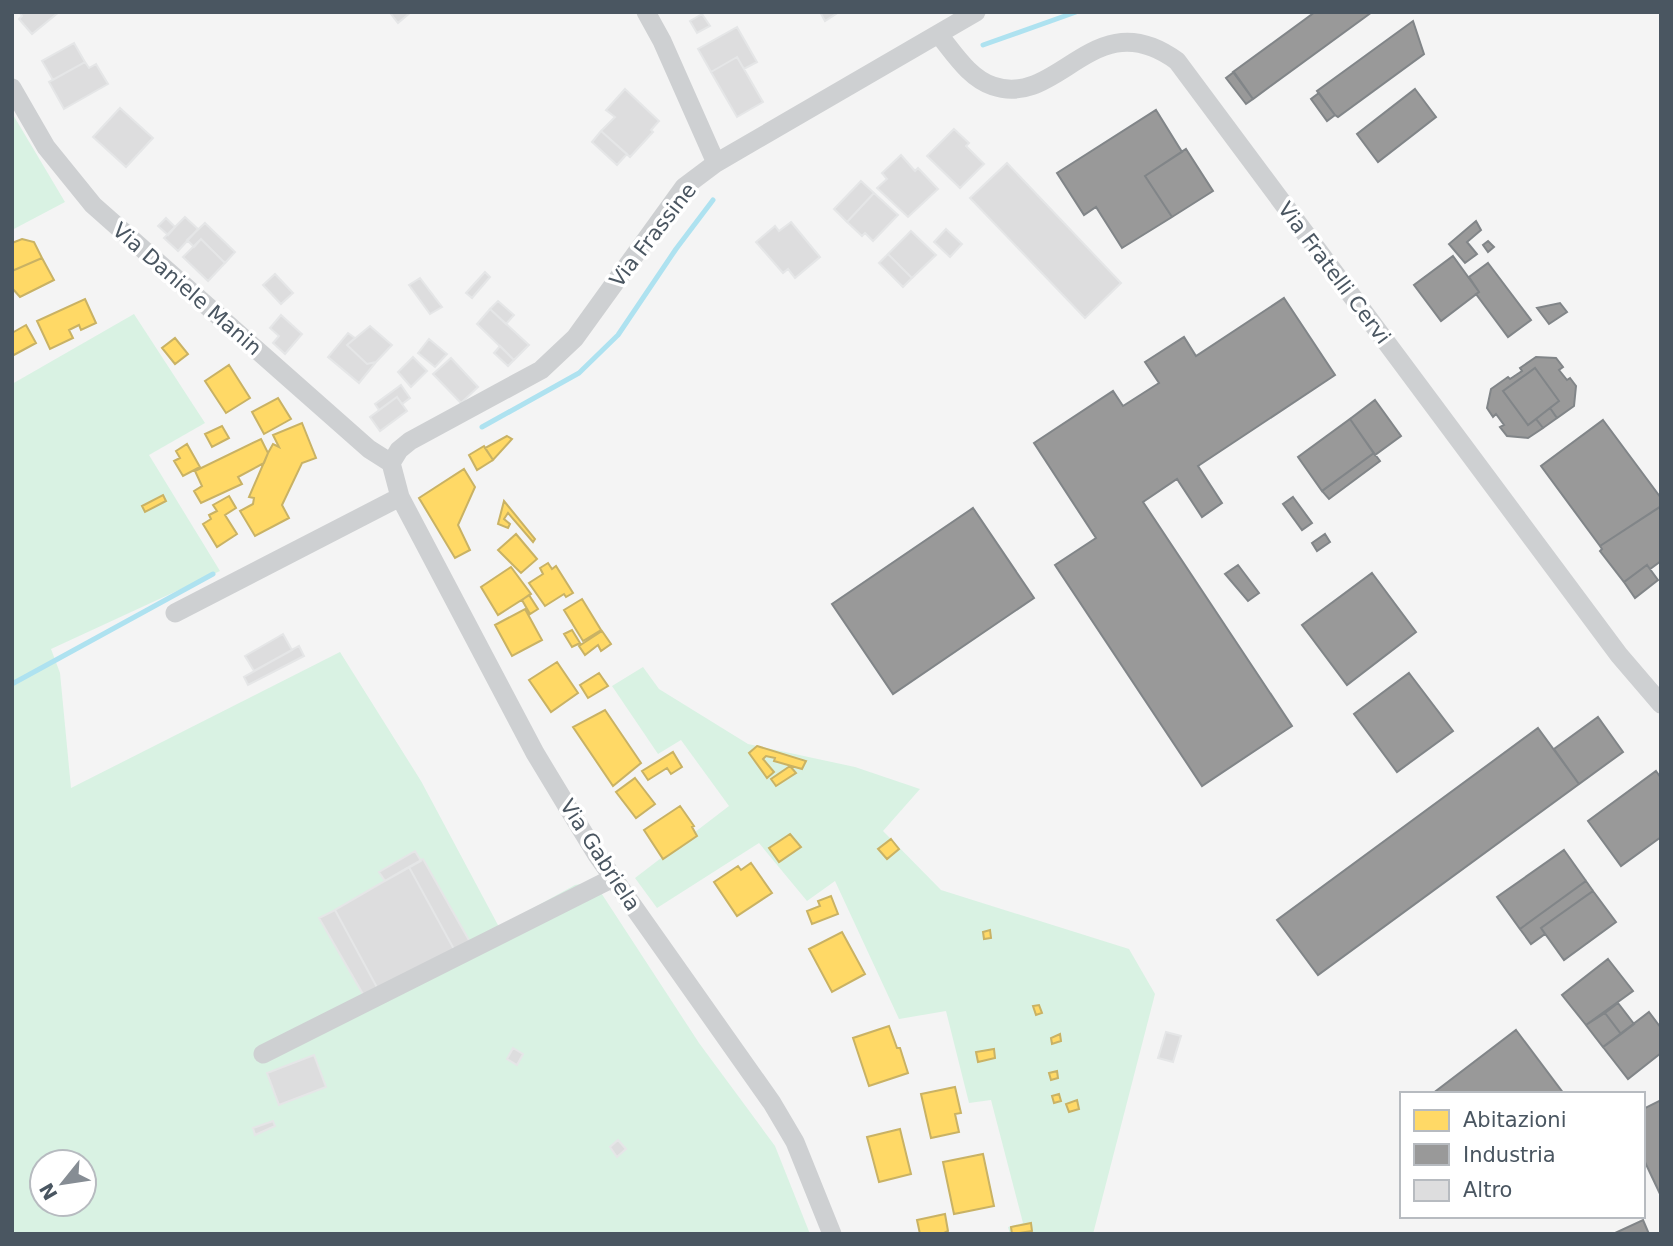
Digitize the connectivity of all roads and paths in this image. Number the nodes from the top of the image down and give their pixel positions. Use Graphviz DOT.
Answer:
graph roads {
  1 [pos="646,12"];
  2 [pos="976,12"];
  3 [pos="939,35"];
  4 [pos="12,89"];
  5 [pos="716,163"];
  6 [pos="391,463"];
  7 [pos="400,497"];
  8 [pos="175,613"];
  9 [pos="1661,704"];
  10 [pos="613,878"];
  11 [pos="263,1054"];
  12 [pos="832,1234"];
  1 -- 5 [label="street"];
  2 -- 3 [label="street, Via Frassine"];
  3 -- 5 [label="street, Via Frassine"];
  3 -- 9 [label="street, Via Fratelli Cervi"];
  4 -- 6 [label="street, Via Daniele Manin"];
  5 -- 6 [label="street, Via Frassine"];
  6 -- 7 [label="street, Via Gabriela"];
  7 -- 8 [label="street"];
  7 -- 10 [label="street, Via Gabriela"];
  10 -- 11 [label="street"];
  10 -- 12 [label="street, Via Gabriela"];
}
